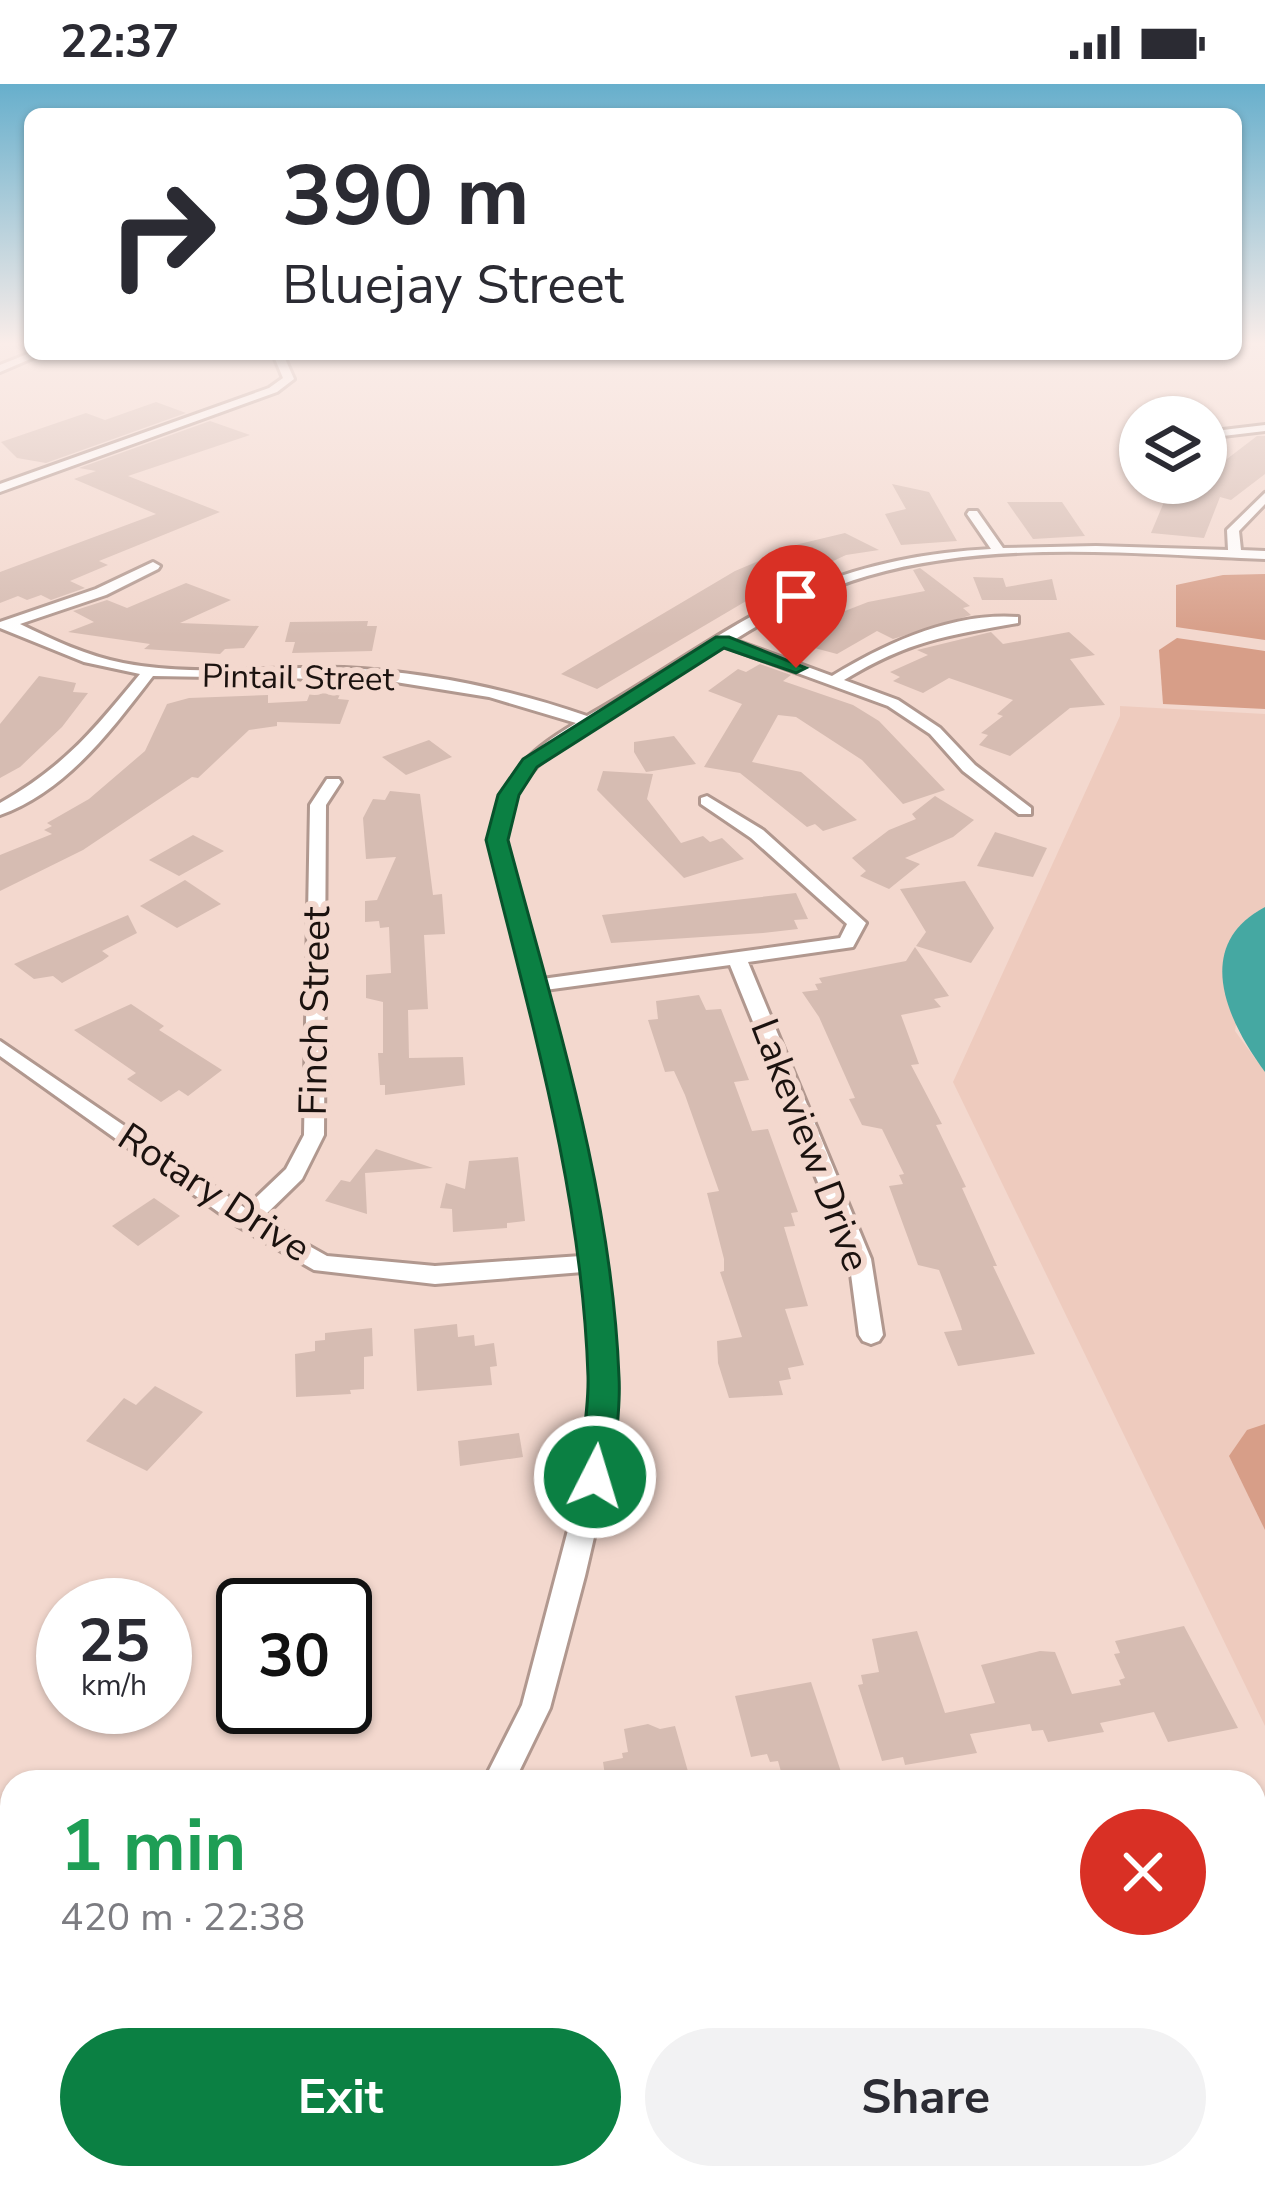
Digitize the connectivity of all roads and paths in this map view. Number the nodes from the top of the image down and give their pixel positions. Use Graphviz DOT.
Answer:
graph roads {
  1 [pos="136,439"];
  2 [pos="0,475"];
  3 [pos="18,482"];
  4 [pos="0,488"];
  5 [pos="1265,497"];
  6 [pos="973,514"];
  7 [pos="999,552"];
  8 [pos="1235,554"];
  9 [pos="1265,555"];
  10 [pos="154,566"];
  11 [pos="1013,620"];
  12 [pos="5,625"];
  13 [pos="723,641"];
  14 [pos="148,673"];
  15 [pos="833,681"];
  16 [pos="591,723"];
  17 [pos="333,782"];
  18 [pos="707,801"];
  19 [pos="0,810"];
  20 [pos="1024,811"];
  21 [pos="737,959"];
  22 [pos="533,986"];
  23 [pos="0,1047"];
  24 [pos="246,1220"];
  25 [pos="594,1263"];
  26 [pos="871,1335"];
  27 [pos="504,1770"];
  1 -- 3 [label="street"];
  2 -- 3 [label="street"];
  3 -- 4 [label="street"];
  5 -- 8 [label="street"];
  6 -- 7 [label="street"];
  7 -- 8 [label="street"];
  7 -- 13 [label="street"];
  8 -- 9 [label="street"];
  10 -- 12 [label="street"];
  11 -- 15 [label="street"];
  12 -- 14 [label="street, Pintail Street"];
  13 -- 15 [label="street"];
  13 -- 16 [label="street"];
  14 -- 16 [label="street, Pintail Street"];
  14 -- 19 [label="street"];
  15 -- 20 [label="street"];
  16 -- 22 [label="street"];
  17 -- 24 [label="street, Finch Street"];
  18 -- 21 [label="street"];
  21 -- 22 [label="street"];
  21 -- 26 [label="street, Lakeview Drive"];
  22 -- 25 [label="street"];
  23 -- 24 [label="street, Rotary Drive"];
  24 -- 25 [label="street, Rotary Drive"];
  25 -- 27 [label="street"];
}
